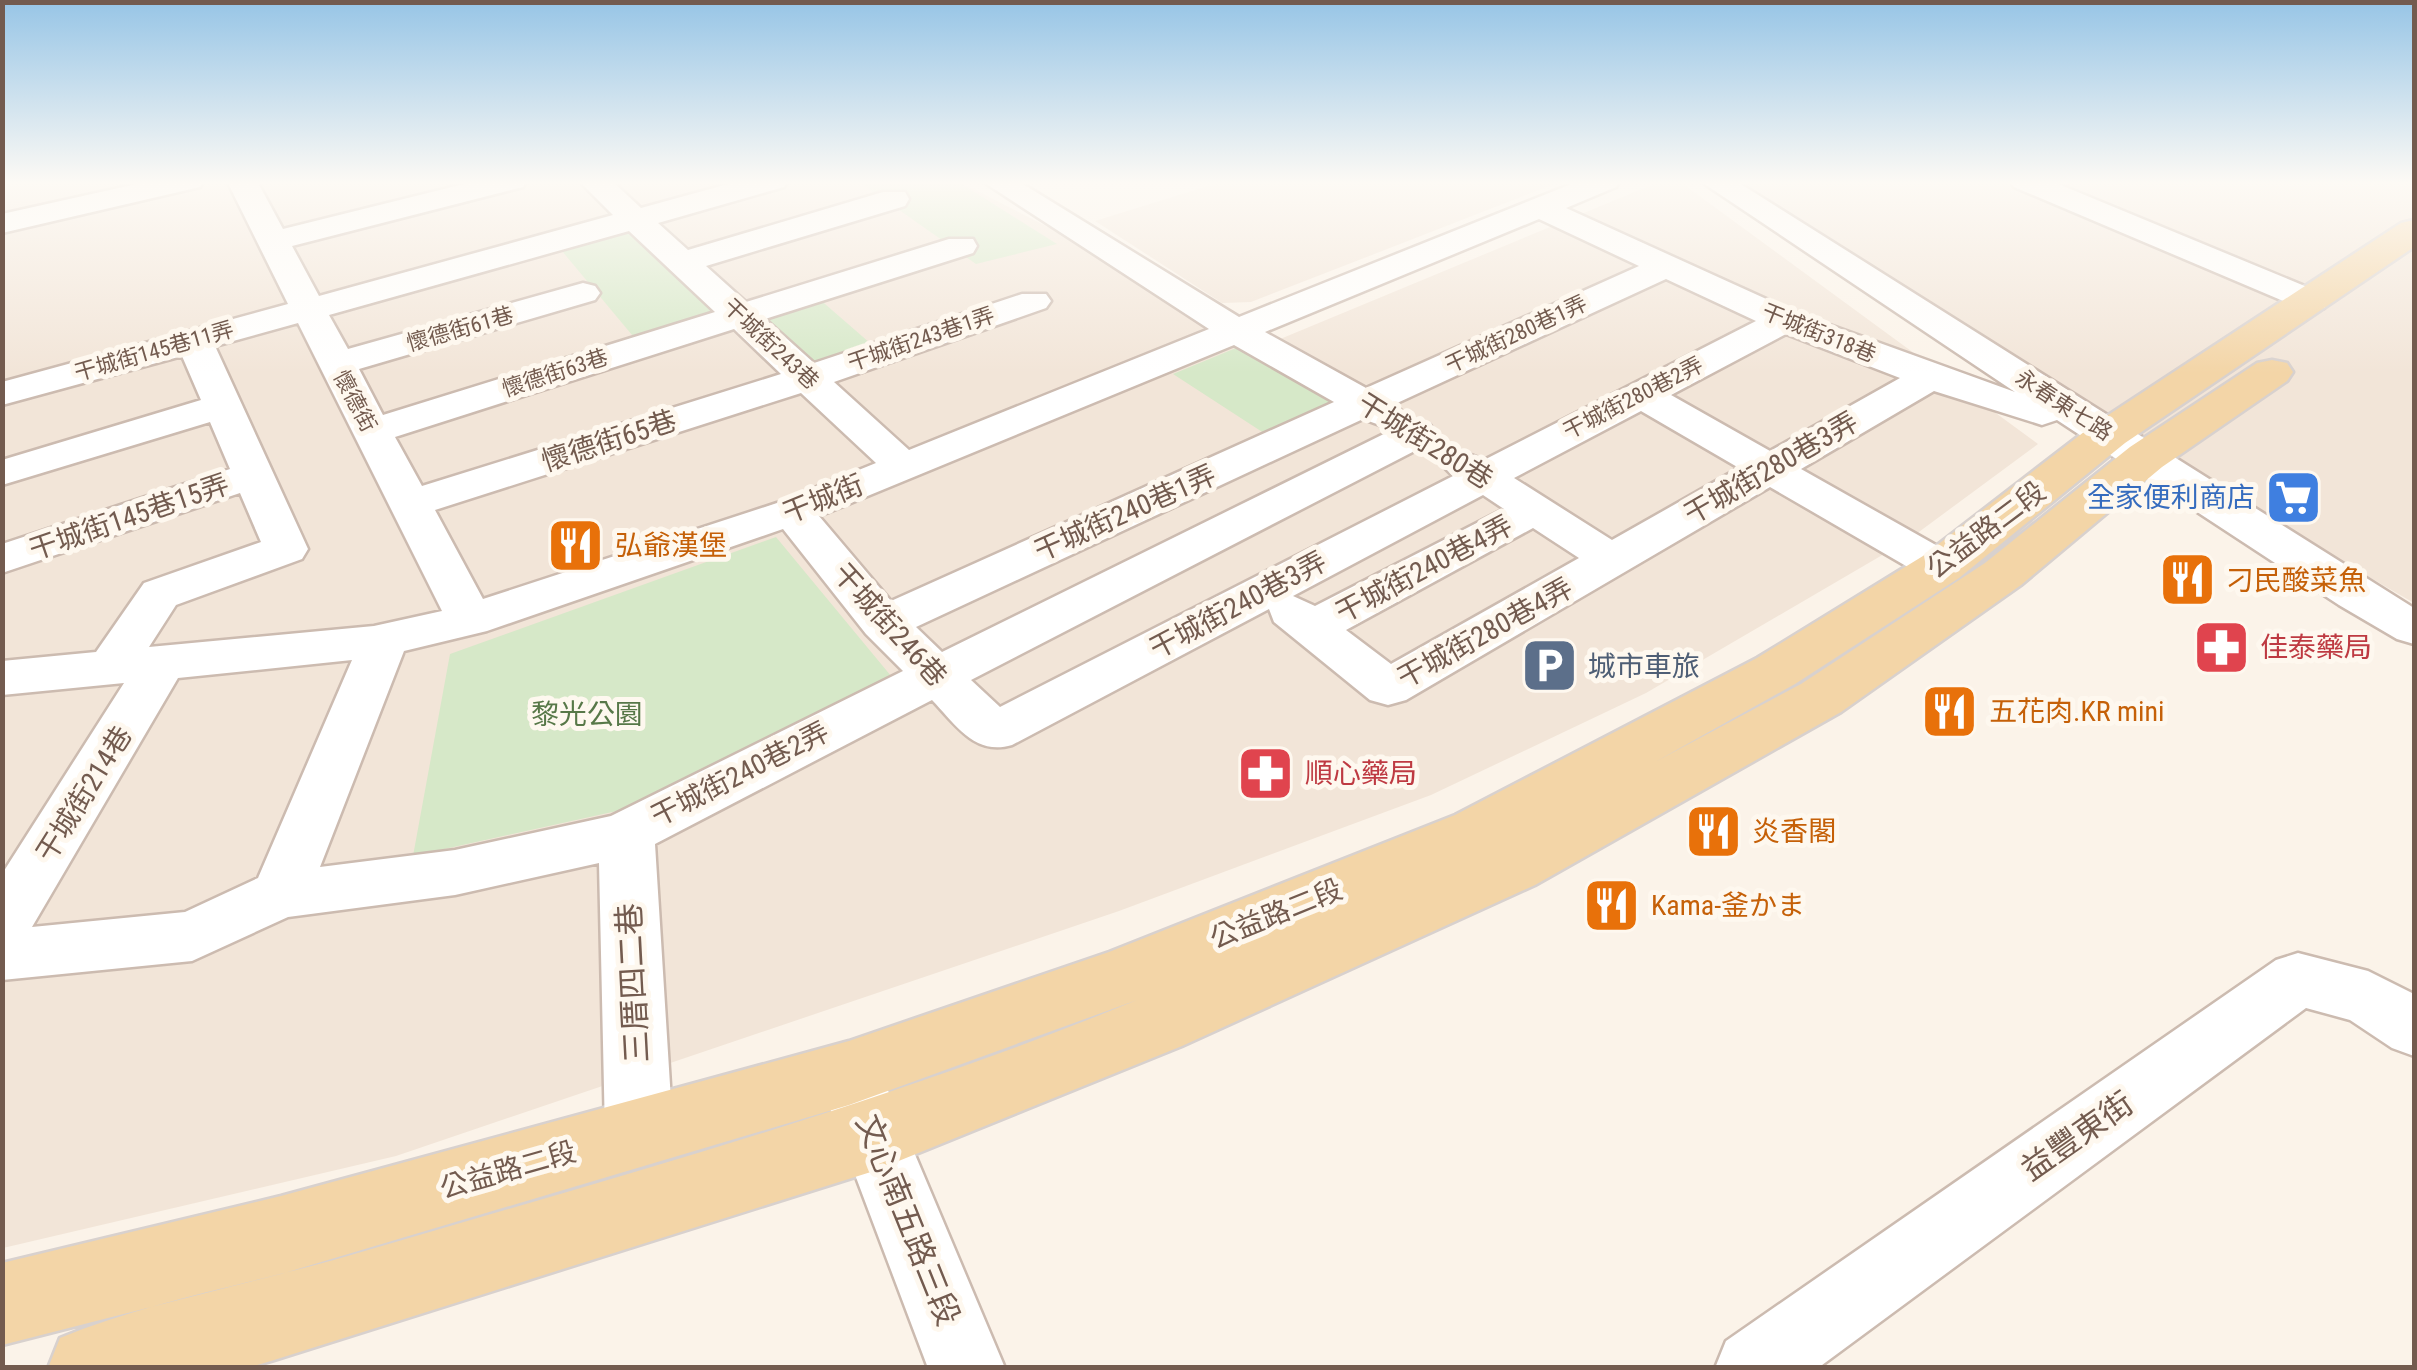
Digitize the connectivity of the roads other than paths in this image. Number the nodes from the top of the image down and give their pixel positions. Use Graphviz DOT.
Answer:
graph roads {
  1 [pos="274,245"];
  2 [pos="538,245"];
  3 [pos="664,245"];
  4 [pos="736,245"];
  5 [pos="1098,245"];
  6 [pos="1445,245"];
  7 [pos="1621,245"];
  8 [pos="1815,245"];
  9 [pos="2178,245"];
  10 [pos="2394,245"];
  11 [pos="962,246"];
  12 [pos="684,262"];
  13 [pos="1666,266"];
  14 [pos="2414,274"];
  15 [pos="584,294"];
  16 [pos="1034,300"];
  17 [pos="2312,301"];
  18 [pos="306,308"];
  19 [pos="739,315"];
  20 [pos="1784,320"];
  21 [pos="1233,330"];
  22 [pos="194,340"];
  23 [pos="336,364"];
  24 [pos="1930,377"];
  25 [pos="808,378"];
  26 [pos="2,394"];
  27 [pos="1640,394"];
  28 [pos="1367,403"];
  29 [pos="223,406"];
  30 [pos="372,432"];
  31 [pos="1416,434"];
  32 [pos="2128,446"];
  33 [pos="903,466"];
  34 [pos="1768,468"];
  35 [pos="2,473"];
  36 [pos="256,474"];
  37 [pos="1482,476"];
  38 [pos="410,504"];
  39 [pos="1535,510"];
  40 [pos="792,512"];
  41 [pos="2,560"];
  42 [pos="1613,560"];
  43 [pos="1941,567"];
  44 [pos="1266,590"];
  45 [pos="470,620"];
  46 [pos="883,624"];
  47 [pos="1312,628"];
  48 [pos="2414,628"];
  49 [pos="386,639"];
  50 [pos="163,661"];
  51 [pos="110,667"];
  52 [pos="934,675"];
  53 [pos="2,678"];
  54 [pos="994,732"];
  55 [pos="626,833"];
  56 [pos="280,894"];
  57 [pos="2,925"];
  58 [pos="2,956"];
  59 [pos="2414,1028"];
  60 [pos="862,1104"];
  61 [pos="640,1133"];
  62 [pos="2,1304"];
  63 [pos="90,1368"];
  64 [pos="966,1368"];
  65 [pos="1753,1368"];
  1 -- 18 [label="street, 懷德街"];
  2 -- 18 [label="street, 干城街145巷11弄"];
  3 -- 12 [label="street, 干城街243巷"];
  4 -- 12 [label="street"];
  5 -- 21 [label="street, 干城街280巷"];
  6 -- 21 [label="street, 干城街"];
  7 -- 13 [label="street, 干城街318巷"];
  8 -- 32 [label="street, 永春東七路"];
  9 -- 17 [label="street"];
  10 -- 17 [label="main road, 公益路二段"];
  11 -- 19 [label="street, 懷德街63巷"];
  12 -- 19 [label="street, 干城街243巷"];
  13 -- 20 [label="street, 干城街318巷"];
  13 -- 28 [label="street, 干城街280巷1弄"];
  14 -- 32 [label="main road, 公益路二段"];
  15 -- 23 [label="street, 懷德街61巷"];
  16 -- 25 [label="street, 干城街243巷1弄"];
  17 -- 32 [label="main road, 公益路二段"];
  18 -- 22 [label="street, 干城街145巷11弄"];
  18 -- 23 [label="street, 懷德街"];
  19 -- 25 [label="street, 干城街243巷"];
  19 -- 30 [label="street, 懷德街63巷"];
  20 -- 24 [label="street, 干城街318巷"];
  20 -- 27 [label="street, 干城街280巷2弄"];
  21 -- 28 [label="street, 干城街280巷"];
  21 -- 33 [label="street, 干城街"];
  22 -- 26 [label="street, 干城街145巷11弄"];
  22 -- 29 [label="street"];
  23 -- 30 [label="street, 懷德街"];
  24 -- 32 [label="street, 干城街318巷"];
  24 -- 34 [label="street, 干城街280巷3弄"];
  25 -- 33 [label="street, 干城街243巷"];
  25 -- 38 [label="street, 懷德街65巷"];
  27 -- 34 [label="street"];
  27 -- 37 [label="street, 干城街280巷2弄"];
  28 -- 31 [label="street, 干城街280巷"];
  28 -- 46 [label="street, 干城街240巷1弄"];
  29 -- 35 [label="street"];
  29 -- 36 [label="street"];
  30 -- 38 [label="street, 懷德街"];
  31 -- 37 [label="street, 干城街280巷"];
  31 -- 52 [label="street, 干城街240巷2弄"];
  32 -- 43 [label="main road, 公益路二段"];
  32 -- 48 [label="street, 永春東七路"];
  32 -- 60 [label="main road, 公益路二段"];
  33 -- 40 [label="street, 干城街"];
  34 -- 42 [label="street, 干城街280巷3弄"];
  34 -- 43 [label="street"];
  36 -- 41 [label="street, 干城街145巷15弄"];
  36 -- 51 [label="street"];
  37 -- 39 [label="street, 干城街280巷"];
  37 -- 44 [label="street, 干城街240巷3弄"];
  38 -- 45 [label="street, 懷德街"];
  39 -- 42 [label="street, 干城街280巷"];
  39 -- 47 [label="street, 干城街240巷4弄"];
  40 -- 45 [label="street, 干城街"];
  40 -- 46 [label="street, 干城街246巷"];
  42 -- 47 [label="street, 干城街280巷4弄"];
  43 -- 60 [label="main road, 公益路二段"];
  44 -- 47 [label="street, 干城街240巷4弄"];
  44 -- 54 [label="street, 干城街240巷3弄"];
  45 -- 49 [label="street, 干城街"];
  46 -- 52 [label="street, 干城街246巷"];
  49 -- 50 [label="street, 干城街"];
  49 -- 56 [label="street"];
  50 -- 51 [label="street, 干城街"];
  50 -- 57 [label="street, 干城街214巷"];
  51 -- 53 [label="street, 干城街"];
  52 -- 54 [label="street, 干城街246巷"];
  52 -- 55 [label="street, 干城街240巷2弄"];
  55 -- 56 [label="street, 干城街240巷2弄"];
  55 -- 61 [label="street, 三厝四二巷"];
  56 -- 58 [label="street"];
  59 -- 65 [label="street, 益豐東街"];
  60 -- 61 [label="main road, 公益路二段"];
  60 -- 63 [label="main road, 公益路二段"];
  60 -- 64 [label="street, 文心南五路三段"];
  61 -- 62 [label="main road, 公益路二段"];
}
